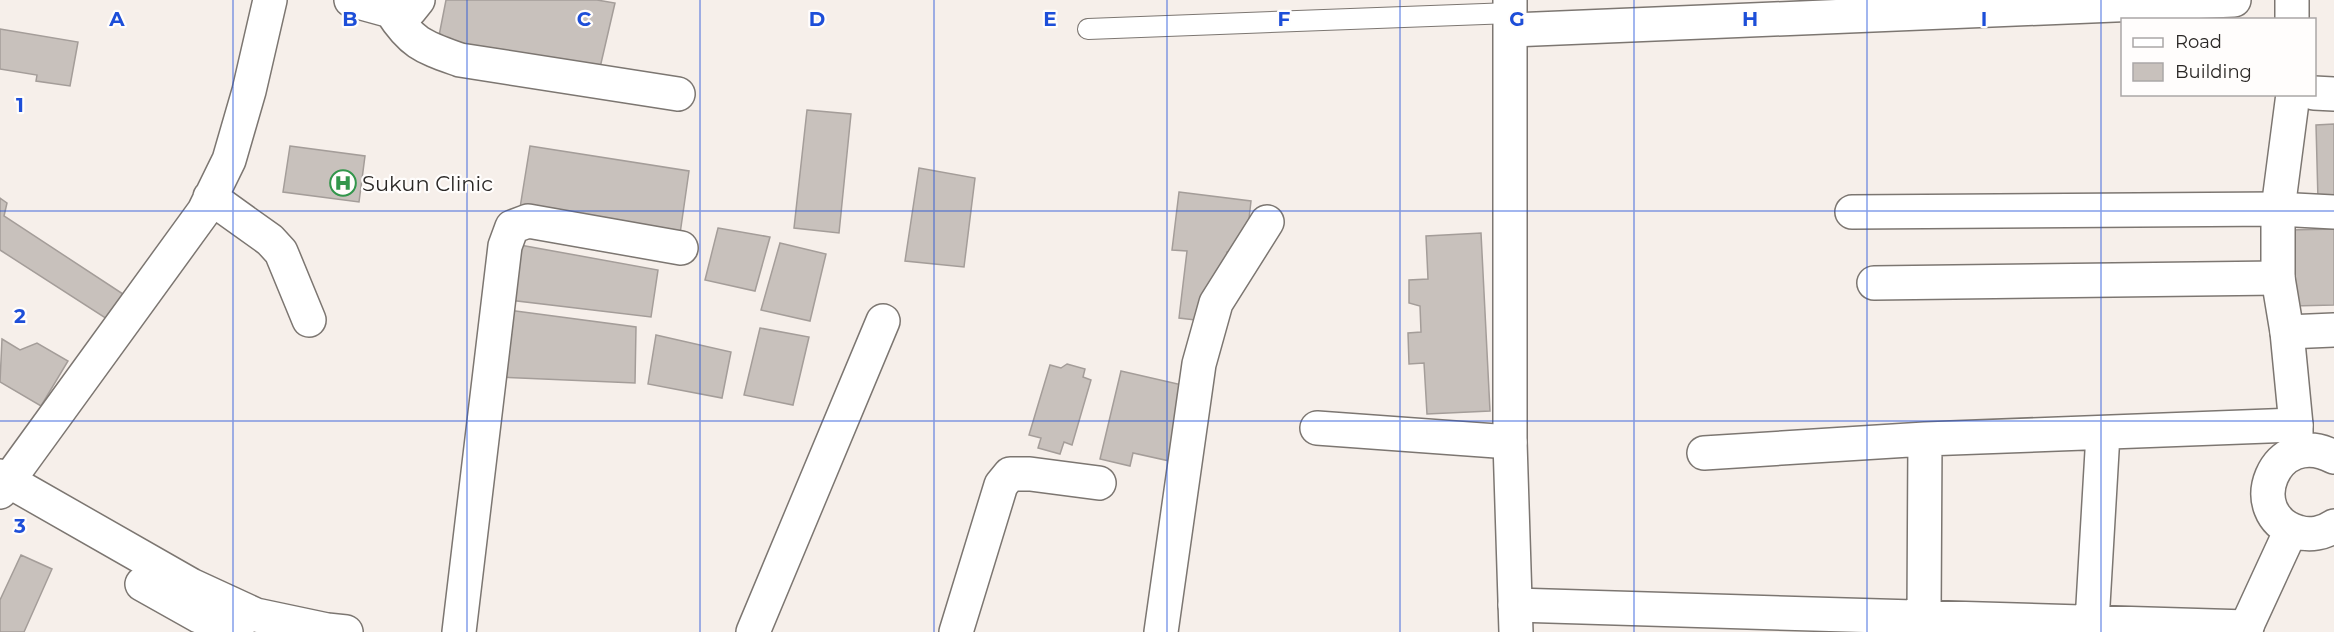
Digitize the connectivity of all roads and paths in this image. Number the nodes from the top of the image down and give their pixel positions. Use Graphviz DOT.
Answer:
graph roads {
  1 [pos="270,0"];
  2 [pos="351,0"];
  3 [pos="2234,0"];
  4 [pos="2292,0"];
  5 [pos="405,5"];
  6 [pos="1511,14"];
  7 [pos="2292,18"];
  8 [pos="1088,28"];
  9 [pos="2316,93"];
  10 [pos="678,94"];
  11 [pos="2334,94"];
  12 [pos="2293,96"];
  13 [pos="210,197"];
  14 [pos="2278,209"];
  15 [pos="1851,212"];
  16 [pos="2334,212"];
  17 [pos="1267,222"];
  18 [pos="681,248"];
  19 [pos="2278,278"];
  20 [pos="1874,283"];
  21 [pos="309,320"];
  22 [pos="883,321"];
  23 [pos="2334,330"];
  24 [pos="2287,332"];
  25 [pos="1317,428"];
  26 [pos="2103,434"];
  27 [pos="1925,439"];
  28 [pos="2296,439"];
  29 [pos="1510,442"];
  30 [pos="1704,453"];
  31 [pos="2334,458"];
  32 [pos="1099,483"];
  33 [pos="2,488"];
  34 [pos="2334,526"];
  35 [pos="2291,530"];
  36 [pos="191,585"];
  37 [pos="1924,617"];
  38 [pos="1515,618"];
  39 [pos="2092,622"];
  40 [pos="201,624"];
  41 [pos="2248,630"];
  42 [pos="237,632"];
  43 [pos="346,632"];
  44 [pos="459,632"];
  45 [pos="753,632"];
  46 [pos="956,632"];
  47 [pos="1161,632"];
  1 -- 13 [label="street"];
  2 -- 5 [label="street"];
  3 -- 6 [label="street"];
  4 -- 7 [label="street"];
  5 -- 10 [label="street"];
  6 -- 8 [label="lane"];
  6 -- 29 [label="street"];
  9 -- 11 [label="street"];
  12 -- 14 [label="street"];
  13 -- 21 [label="street"];
  13 -- 33 [label="street"];
  14 -- 15 [label="street"];
  14 -- 16 [label="street"];
  14 -- 19 [label="street"];
  17 -- 47 [label="street"];
  18 -- 44 [label="street"];
  19 -- 20 [label="street"];
  19 -- 24 [label="street"];
  22 -- 45 [label="street"];
  23 -- 24 [label="street"];
  24 -- 28 [label="street"];
  25 -- 29 [label="street"];
  26 -- 27 [label="street"];
  26 -- 28 [label="street"];
  26 -- 39 [label="street"];
  27 -- 30 [label="street"];
  27 -- 37 [label="street"];
  28 -- 31 [label="street"];
  28 -- 35 [label="street"];
  29 -- 38 [label="street"];
  32 -- 46 [label="street"];
  33 -- 36 [label="street"];
  33 -- 40 [label="street"];
  34 -- 35 [label="street"];
  35 -- 41 [label="street"];
  36 -- 40 [label="street"];
  36 -- 43 [label="street"];
  37 -- 38 [label="street"];
  37 -- 39 [label="street"];
  39 -- 41 [label="street"];
  40 -- 42 [label="street"];
}
